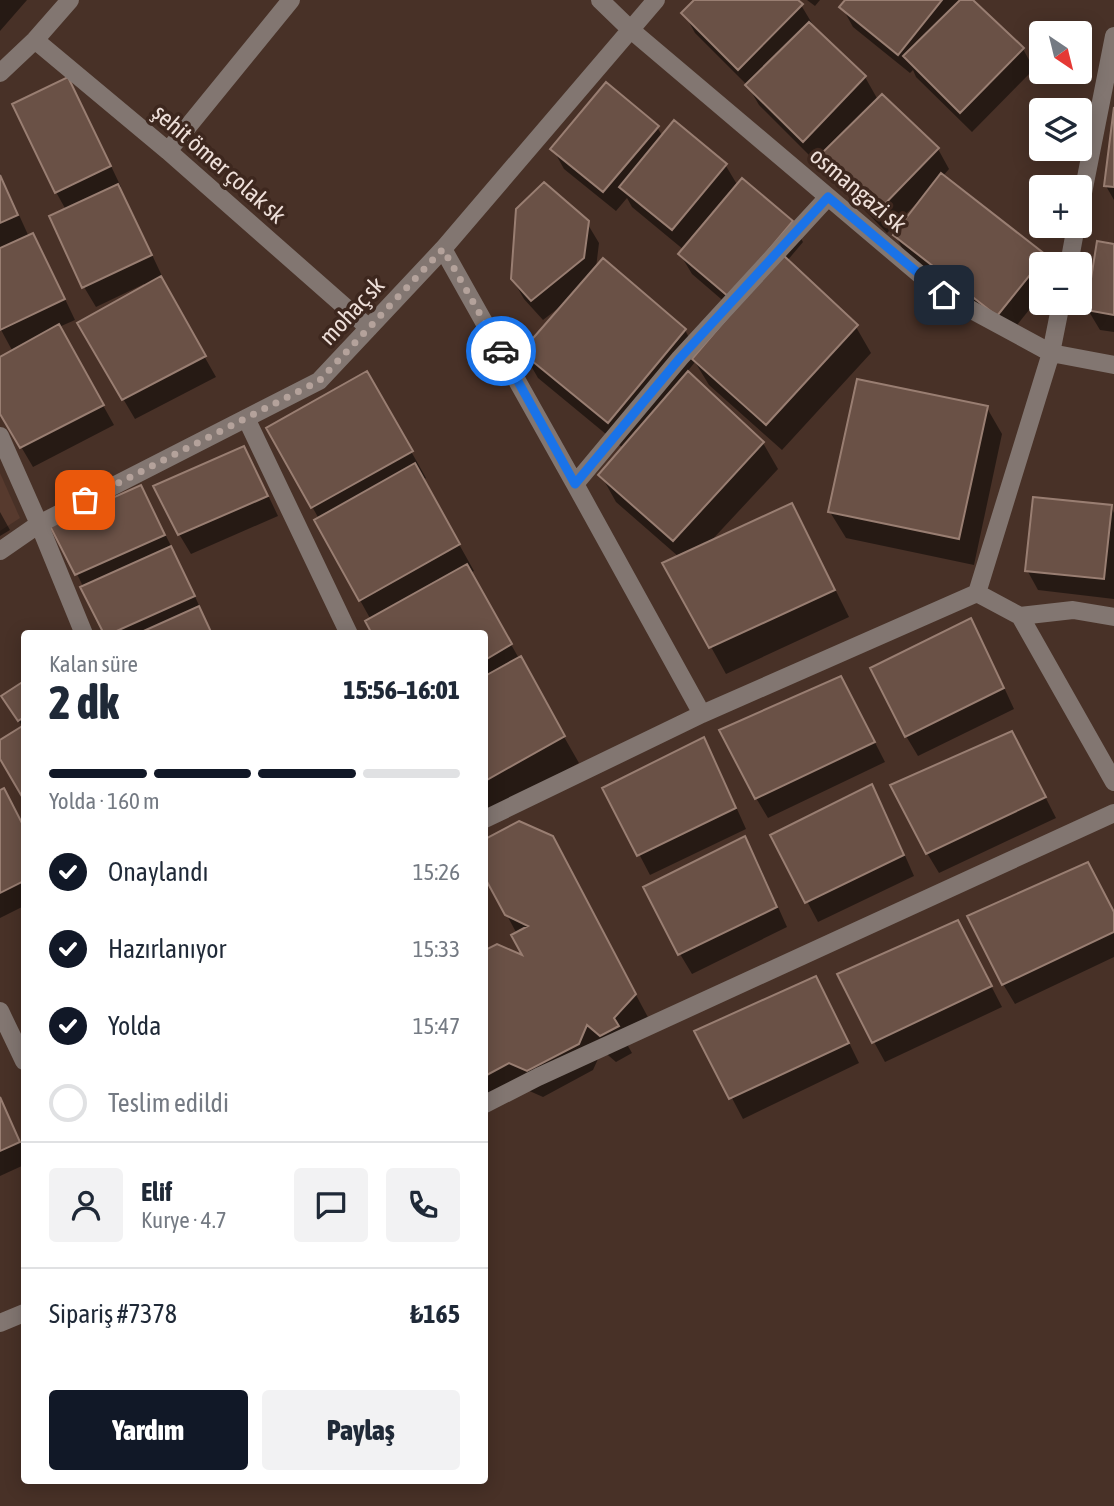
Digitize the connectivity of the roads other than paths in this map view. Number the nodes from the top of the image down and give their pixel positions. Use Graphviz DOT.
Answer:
graph roads {
  1 [pos="70,0"];
  2 [pos="291,0"];
  3 [pos="600,0"];
  4 [pos="656,0"];
  5 [pos="631,30"];
  6 [pos="1114,36"];
  7 [pos="35,40"];
  8 [pos="0,73"];
  9 [pos="168,151"];
  10 [pos="1087,175"];
  11 [pos="828,197"];
  12 [pos="443,249"];
  13 [pos="1059,315"];
  14 [pos="369,328"];
  15 [pos="1051,353"];
  16 [pos="1114,365"];
  17 [pos="246,418"];
  18 [pos="0,436"];
  19 [pos="575,484"];
  20 [pos="39,524"];
  21 [pos="0,551"];
  22 [pos="977,593"];
  23 [pos="1020,615"];
  24 [pos="1114,617"];
  25 [pos="82,630"];
  26 [pos="347,630"];
  27 [pos="702,714"];
  28 [pos="1114,782"];
  29 [pos="1114,813"];
  30 [pos="488,818"];
  31 [pos="0,1011"];
  32 [pos="21,1055"];
  33 [pos="488,1103"];
  34 [pos="21,1314"];
  35 [pos="0,1323"];
  1 -- 7 [label="street"];
  2 -- 9 [label="street"];
  3 -- 5 [label="street, osmangazi sk"];
  4 -- 5 [label="street, mohaç sk"];
  5 -- 11 [label="street, osmangazi sk"];
  5 -- 12 [label="street, mohaç sk"];
  6 -- 10 [label="street"];
  7 -- 8 [label="street"];
  7 -- 9 [label="street, şehit ömer çolak sk"];
  9 -- 14 [label="street, şehit ömer çolak sk"];
  11 -- 15 [label="street, osmangazi sk"];
  11 -- 19 [label="street"];
  12 -- 14 [label="street, mohaç sk"];
  12 -- 19 [label="street"];
  13 -- 15 [label="street"];
  14 -- 17 [label="street, mohaç sk"];
  15 -- 16 [label="street, osmangazi sk"];
  15 -- 22 [label="street"];
  17 -- 20 [label="street, mohaç sk"];
  17 -- 26 [label="street"];
  18 -- 20 [label="street"];
  19 -- 27 [label="street"];
  20 -- 21 [label="street, mohaç sk"];
  20 -- 25 [label="street"];
  22 -- 23 [label="street"];
  22 -- 27 [label="street"];
  23 -- 24 [label="street"];
  23 -- 28 [label="street"];
  27 -- 30 [label="street"];
  29 -- 33 [label="street"];
  31 -- 32 [label="street"];
  34 -- 35 [label="street"];
}
